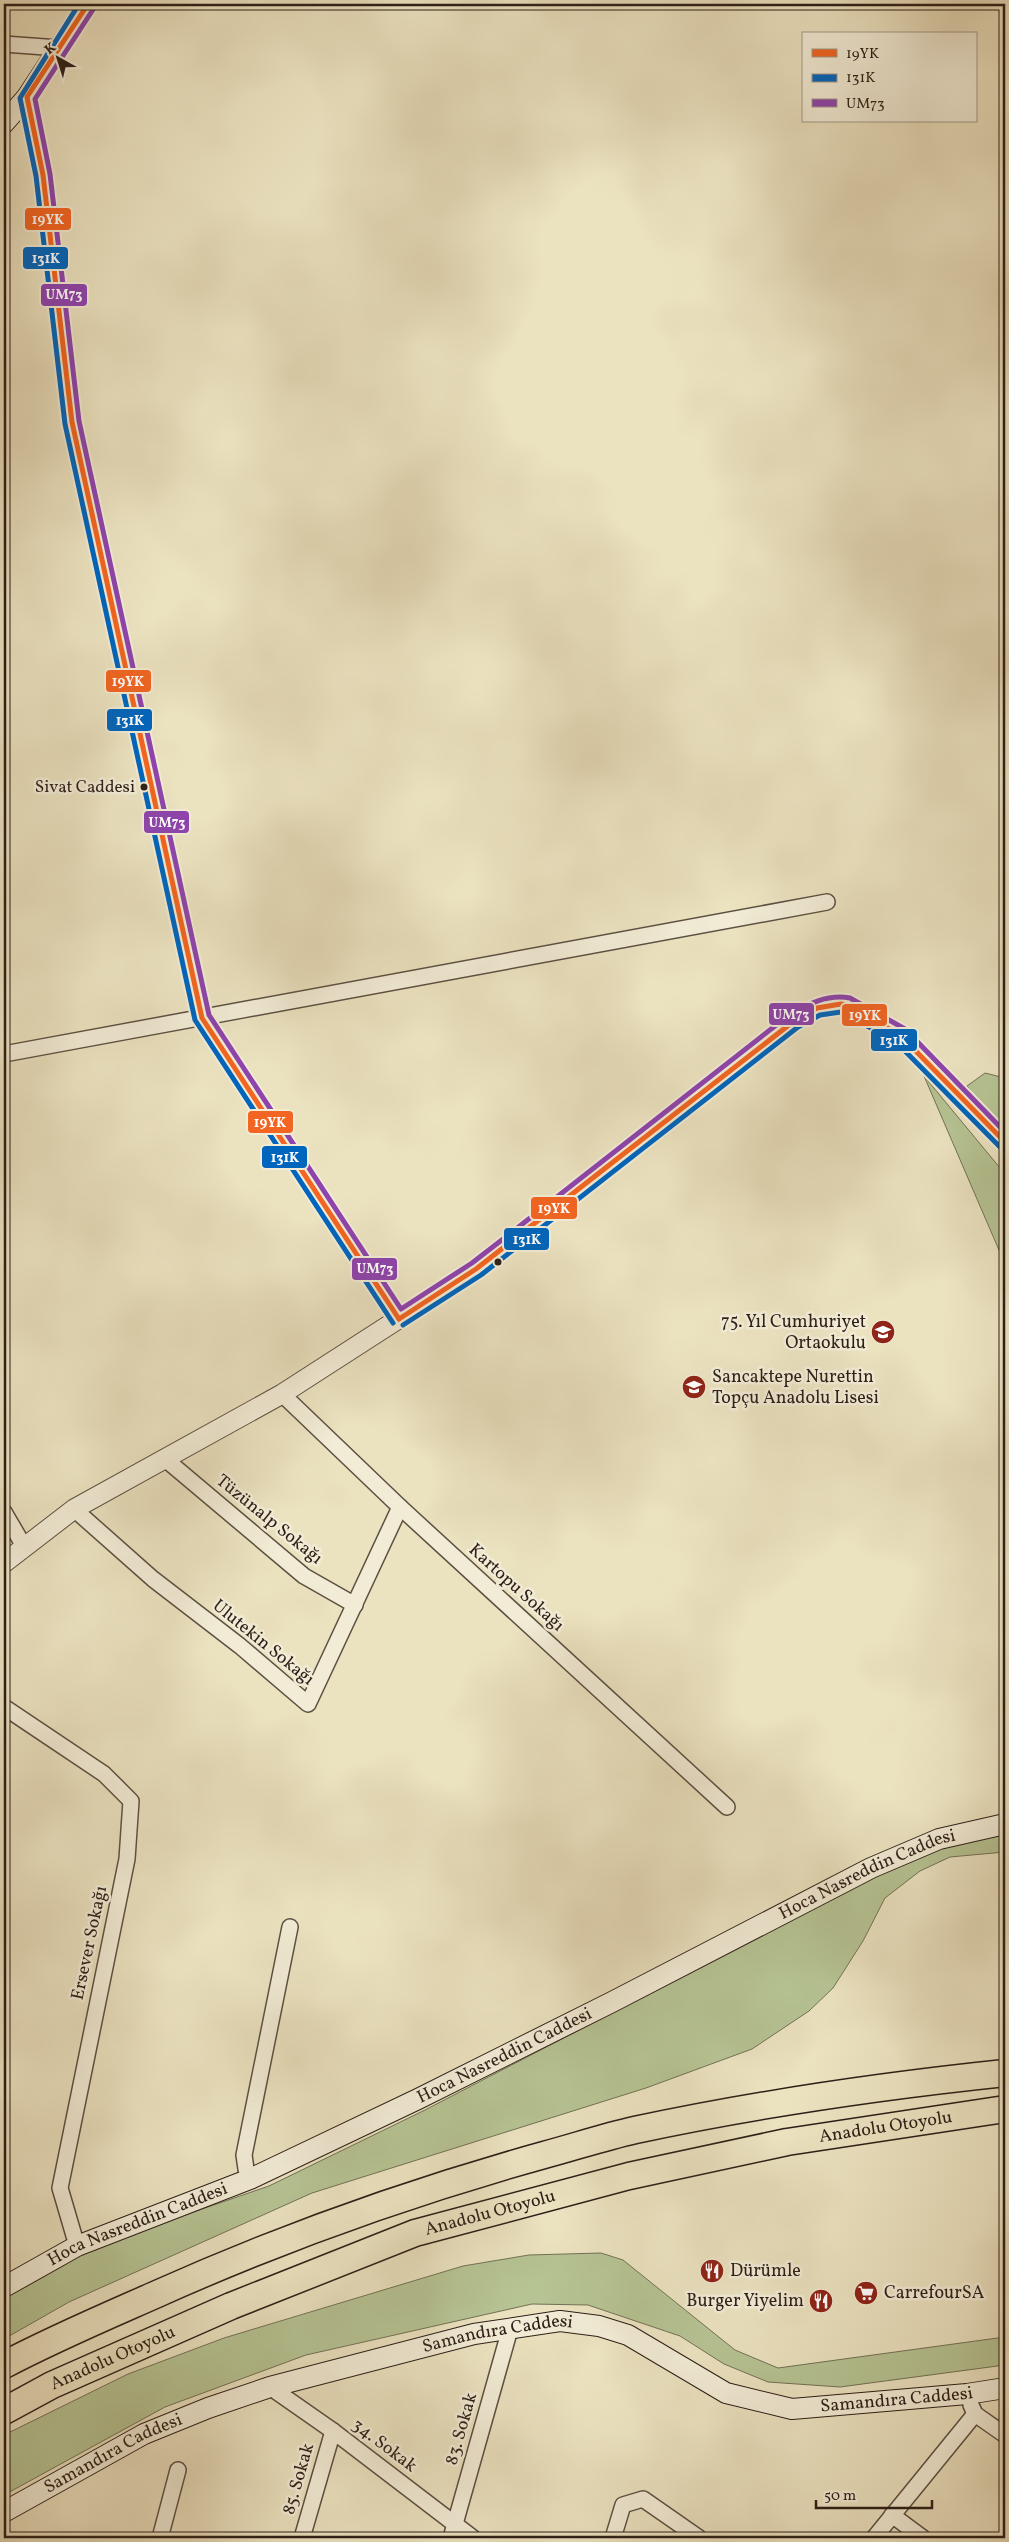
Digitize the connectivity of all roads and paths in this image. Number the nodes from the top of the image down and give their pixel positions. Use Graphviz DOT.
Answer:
graph roads {
  1 [pos="88,4"];
  2 [pos="4,44"];
  3 [pos="59,48"];
  4 [pos="27,97"];
  5 [pos="5,119"];
  6 [pos="827,902"];
  7 [pos="202,1018"];
  8 [pos="4,1054"];
  9 [pos="1005,1142"];
  10 [pos="399,1319"];
  11 [pos="282,1394"];
  12 [pos="164,1458"];
  13 [pos="400,1508"];
  14 [pos="74,1509"];
  15 [pos="4,1512"];
  16 [pos="25,1548"];
  17 [pos="4,1564"];
  18 [pos="355,1605"];
  19 [pos="4,1707"];
  20 [pos="727,1807"];
  21 [pos="1005,1824"];
  22 [pos="290,1927"];
  23 [pos="1005,2073"];
  24 [pos="1005,2110"];
  25 [pos="250,2179"];
  26 [pos="78,2246"];
  27 [pos="4,2287"];
  28 [pos="510,2329"];
  29 [pos="4,2365"];
  30 [pos="270,2387"];
  31 [pos="1005,2388"];
  32 [pos="967,2394"];
  33 [pos="4,2411"];
  34 [pos="975,2414"];
  35 [pos="333,2431"];
  36 [pos="1005,2435"];
  37 [pos="178,2470"];
  38 [pos="4,2512"];
  39 [pos="892,2515"];
  40 [pos="453,2531"];
  41 [pos="160,2538"];
  42 [pos="302,2538"];
  43 [pos="473,2538"];
  44 [pos="613,2538"];
  45 [pos="699,2538"];
  46 [pos="874,2538"];
  47 [pos="923,2538"];
  1 -- 3 [label="main road"];
  2 -- 3 [label="street"];
  3 -- 4 [label="main road"];
  4 -- 5 [label="main road"];
  4 -- 7 [label="street"];
  6 -- 7 [label="street"];
  7 -- 8 [label="street"];
  7 -- 10 [label="street"];
  9 -- 10 [label="street"];
  10 -- 11 [label="street"];
  11 -- 12 [label="street"];
  11 -- 13 [label="street, Kartopu Sokağı"];
  12 -- 14 [label="street"];
  12 -- 18 [label="street, Tüzünalp Sokağı"];
  13 -- 18 [label="street, Ulutekin Sokağı"];
  13 -- 20 [label="street, Kartopu Sokağı"];
  14 -- 16 [label="street"];
  14 -- 18 [label="street, Ulutekin Sokağı"];
  15 -- 16 [label="street"];
  16 -- 17 [label="street"];
  19 -- 26 [label="street, Ersever Sokağı"];
  21 -- 25 [label="main road, Hoca Nasreddin Caddesi"];
  22 -- 25 [label="street"];
  23 -- 29 [label="highway"];
  24 -- 33 [label="highway, Anadolu Otoyolu"];
  25 -- 26 [label="main road, Hoca Nasreddin Caddesi"];
  26 -- 27 [label="main road, Hoca Nasreddin Caddesi"];
  28 -- 30 [label="main road, Samandıra Caddesi"];
  28 -- 32 [label="main road, Samandıra Caddesi"];
  28 -- 40 [label="street, 83. Sokak"];
  30 -- 35 [label="street, 34. Sokak"];
  30 -- 38 [label="main road, Samandıra Caddesi"];
  31 -- 32 [label="main road, Samandıra Caddesi"];
  32 -- 34 [label="street"];
  34 -- 36 [label="street"];
  34 -- 39 [label="street"];
  35 -- 40 [label="street, 34. Sokak"];
  35 -- 42 [label="street, 85. Sokak"];
  37 -- 41 [label="street"];
  39 -- 46 [label="street"];
  39 -- 47 [label="street"];
  40 -- 43 [label="street, 34. Sokak"];
  44 -- 45 [label="street"];
}
